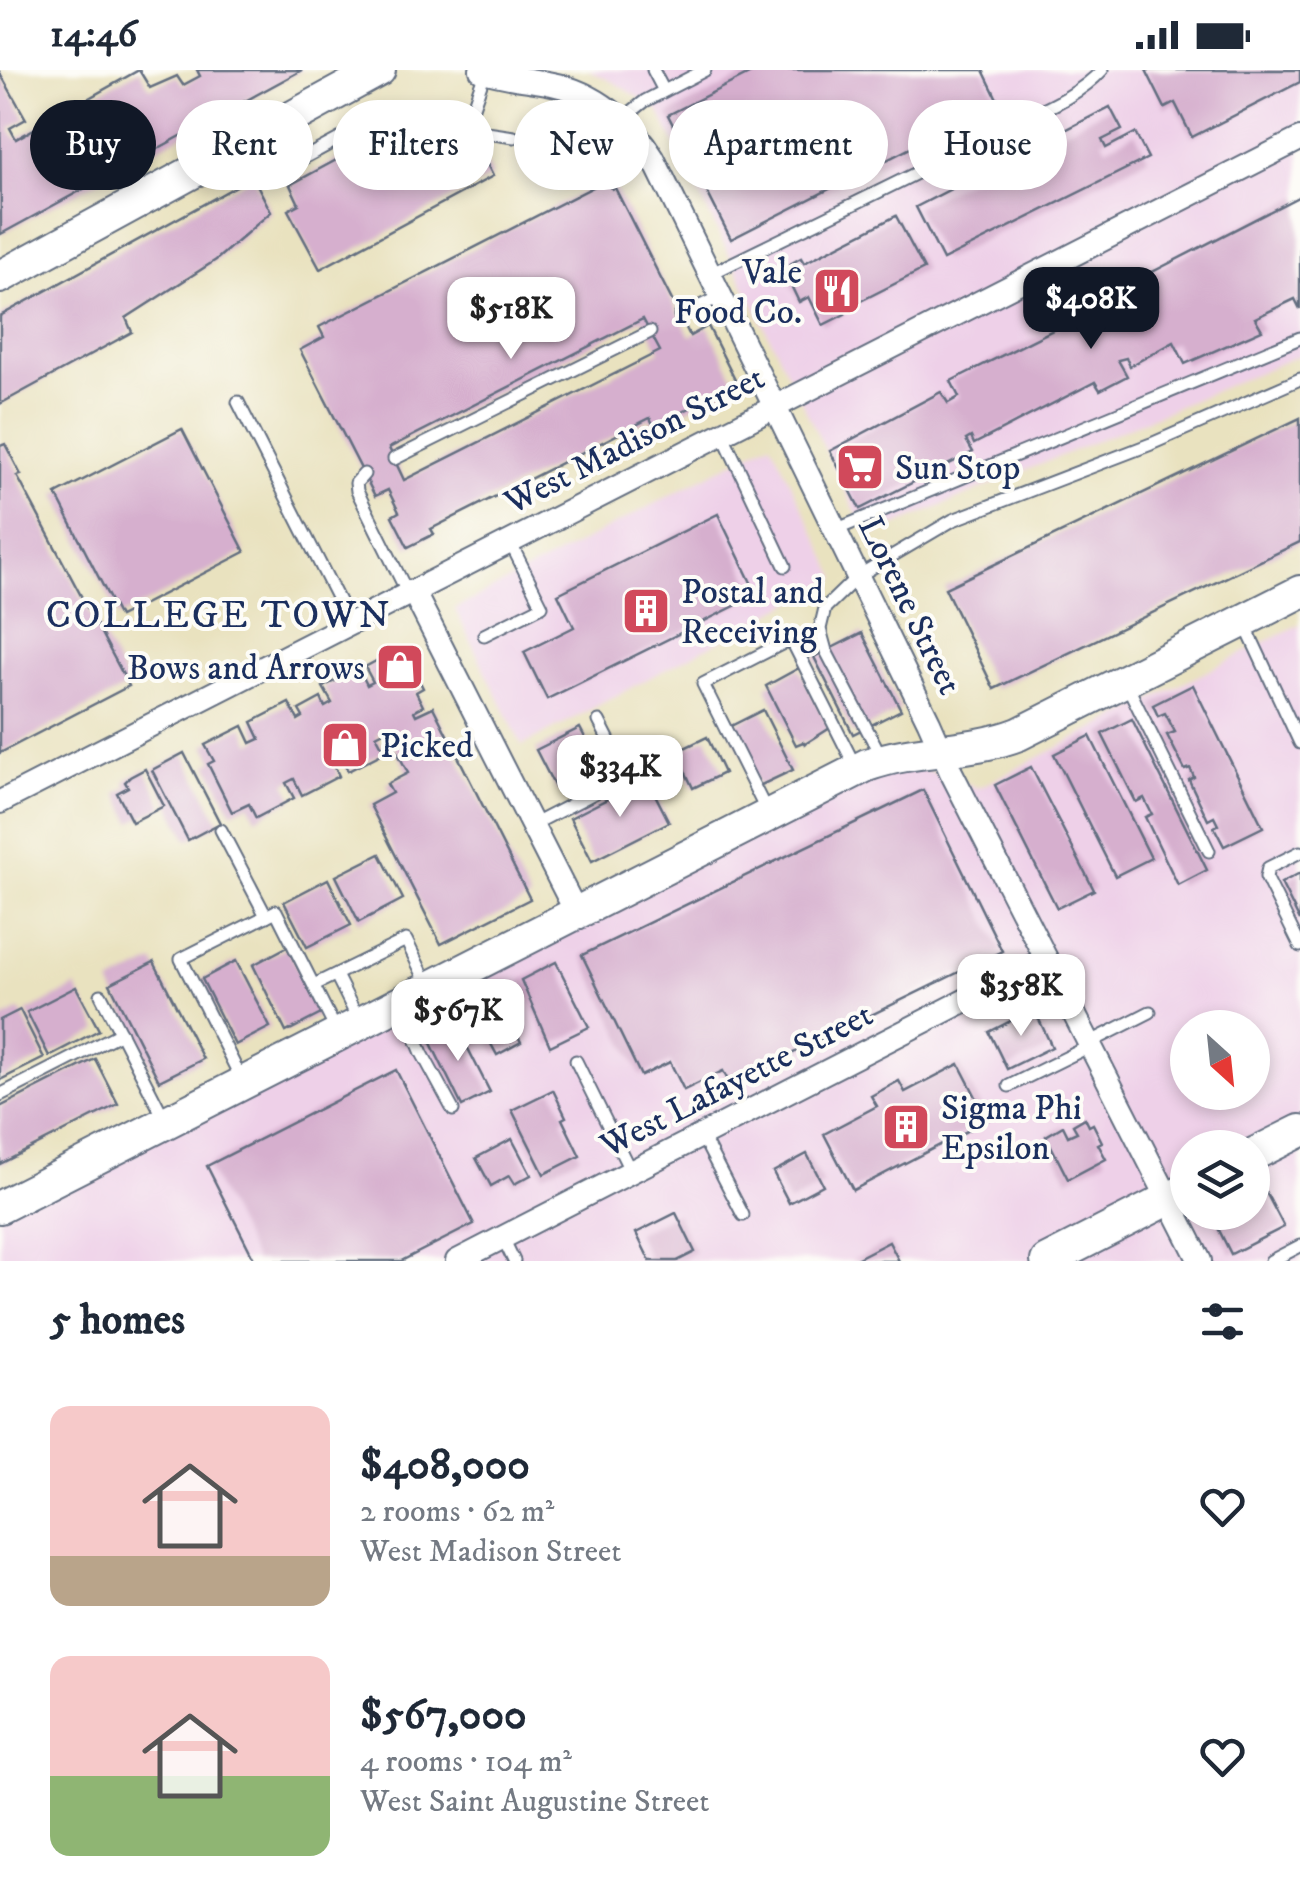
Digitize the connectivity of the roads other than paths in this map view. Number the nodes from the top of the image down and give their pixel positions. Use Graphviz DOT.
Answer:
graph roads {
  1 [pos="379,70"];
  2 [pos="653,70"];
  3 [pos="706,70"];
  4 [pos="1102,70"];
  5 [pos="483,71"];
  6 [pos="664,91"];
  7 [pos="474,100"];
  8 [pos="592,100"];
  9 [pos="649,101"];
  10 [pos="313,106"];
  11 [pos="494,132"];
  12 [pos="514,136"];
  13 [pos="1300,138"];
  14 [pos="649,152"];
  15 [pos="176,181"];
  16 [pos="710,274"];
  17 [pos="0,277"];
  18 [pos="720,296"];
  19 [pos="680,316"];
  20 [pos="650,332"];
  21 [pos="1300,338"];
  22 [pos="1300,380"];
  23 [pos="238,402"];
  24 [pos="775,406"];
  25 [pos="722,434"];
  26 [pos="394,459"];
  27 [pos="364,474"];
  28 [pos="836,530"];
  29 [pos="510,542"];
  30 [pos="785,566"];
  31 [pos="858,576"];
  32 [pos="410,592"];
  33 [pos="1300,592"];
  34 [pos="1243,621"];
  35 [pos="350,623"];
  36 [pos="484,635"];
  37 [pos="1125,681"];
  38 [pos="598,721"];
  39 [pos="1300,743"];
  40 [pos="941,750"];
  41 [pos="870,765"];
  42 [pos="0,802"];
  43 [pos="768,814"];
  44 [pos="532,825"];
  45 [pos="221,830"];
  46 [pos="1208,852"];
  47 [pos="1300,852"];
  48 [pos="576,912"];
  49 [pos="266,916"];
  50 [pos="1300,946"];
  51 [pos="1046,959"];
  52 [pos="336,975"];
  53 [pos="314,986"];
  54 [pos="101,995"];
  55 [pos="415,995"];
  56 [pos="1150,1012"];
  57 [pos="349,1028"];
  58 [pos="121,1033"];
  59 [pos="1090,1044"];
  60 [pos="576,1060"];
  61 [pos="244,1082"];
  62 [pos="1009,1086"];
  63 [pos="0,1095"];
  64 [pos="452,1110"];
  65 [pos="166,1122"];
  66 [pos="1300,1131"];
  67 [pos="702,1136"];
  68 [pos="1270,1146"];
  69 [pos="631,1172"];
  70 [pos="1170,1180"];
  71 [pos="1170,1198"];
  72 [pos="0,1207"];
  73 [pos="743,1215"];
  74 [pos="1190,1230"];
  75 [pos="503,1238"];
  76 [pos="1300,1246"];
  77 [pos="457,1261"];
  78 [pos="514,1261"];
  79 [pos="1047,1261"];
  80 [pos="1200,1261"];
  81 [pos="1271,1261"];
  1 -- 10 [label="main road"];
  2 -- 6 [label="lane"];
  3 -- 6 [label="lane"];
  4 -- 16 [label="lane"];
  5 -- 7 [label="lane"];
  5 -- 8 [label="street, Lorene Street"];
  6 -- 9 [label="lane"];
  11 -- 12 [label="lane"];
  13 -- 24 [label="street, West Madison Street"];
  14 -- 16 [label="street, Lorene Street"];
  15 -- 17 [label="main road"];
  16 -- 18 [label="street, Lorene Street"];
  18 -- 19 [label="lane"];
  18 -- 24 [label="street, Lorene Street"];
  20 -- 26 [label="lane"];
  21 -- 28 [label="lane"];
  22 -- 31 [label="lane"];
  23 -- 35 [label="lane"];
  24 -- 25 [label="street, West Madison Street"];
  24 -- 28 [label="street, Lorene Street"];
  25 -- 29 [label="street, West Madison Street"];
  25 -- 30 [label="lane"];
  27 -- 32 [label="lane"];
  28 -- 31 [label="street, Lorene Street"];
  29 -- 32 [label="street, West Madison Street"];
  29 -- 36 [label="lane"];
  31 -- 40 [label="street, Lorene Street"];
  31 -- 41 [label="lane"];
  32 -- 35 [label="street, West Madison Street"];
  32 -- 44 [label="street"];
  33 -- 34 [label="main road"];
  34 -- 37 [label="main road"];
  34 -- 39 [label="lane"];
  35 -- 42 [label="street, West Madison Street"];
  37 -- 40 [label="main road"];
  37 -- 46 [label="lane"];
  38 -- 44 [label="lane"];
  40 -- 41 [label="main road"];
  40 -- 51 [label="street, Lorene Street"];
  41 -- 43 [label="main road"];
  41 -- 43 [label="lane"];
  43 -- 48 [label="main road"];
  44 -- 48 [label="street"];
  45 -- 49 [label="lane"];
  47 -- 50 [label="lane"];
  48 -- 55 [label="main road"];
  49 -- 53 [label="lane"];
  49 -- 61 [label="lane"];
  51 -- 59 [label="street, Lorene Street"];
  51 -- 67 [label="street, West Lafayette Street"];
  52 -- 53 [label="lane"];
  52 -- 55 [label="lane"];
  52 -- 57 [label="lane"];
  53 -- 57 [label="lane"];
  54 -- 58 [label="lane"];
  55 -- 57 [label="main road"];
  55 -- 64 [label="lane"];
  56 -- 59 [label="lane"];
  57 -- 61 [label="main road"];
  58 -- 63 [label="lane"];
  58 -- 65 [label="lane"];
  59 -- 62 [label="lane"];
  59 -- 70 [label="street, Lorene Street"];
  60 -- 69 [label="lane"];
  61 -- 65 [label="main road"];
  65 -- 72 [label="main road"];
  66 -- 68 [label="main road"];
  67 -- 69 [label="street, West Lafayette Street"];
  67 -- 73 [label="lane"];
  69 -- 75 [label="street, West Lafayette Street"];
  71 -- 79 [label="main road"];
  74 -- 80 [label="street, Lorene Street"];
  75 -- 77 [label="street, West Lafayette Street"];
  75 -- 78 [label="lane"];
  76 -- 81 [label="lane"];
}
